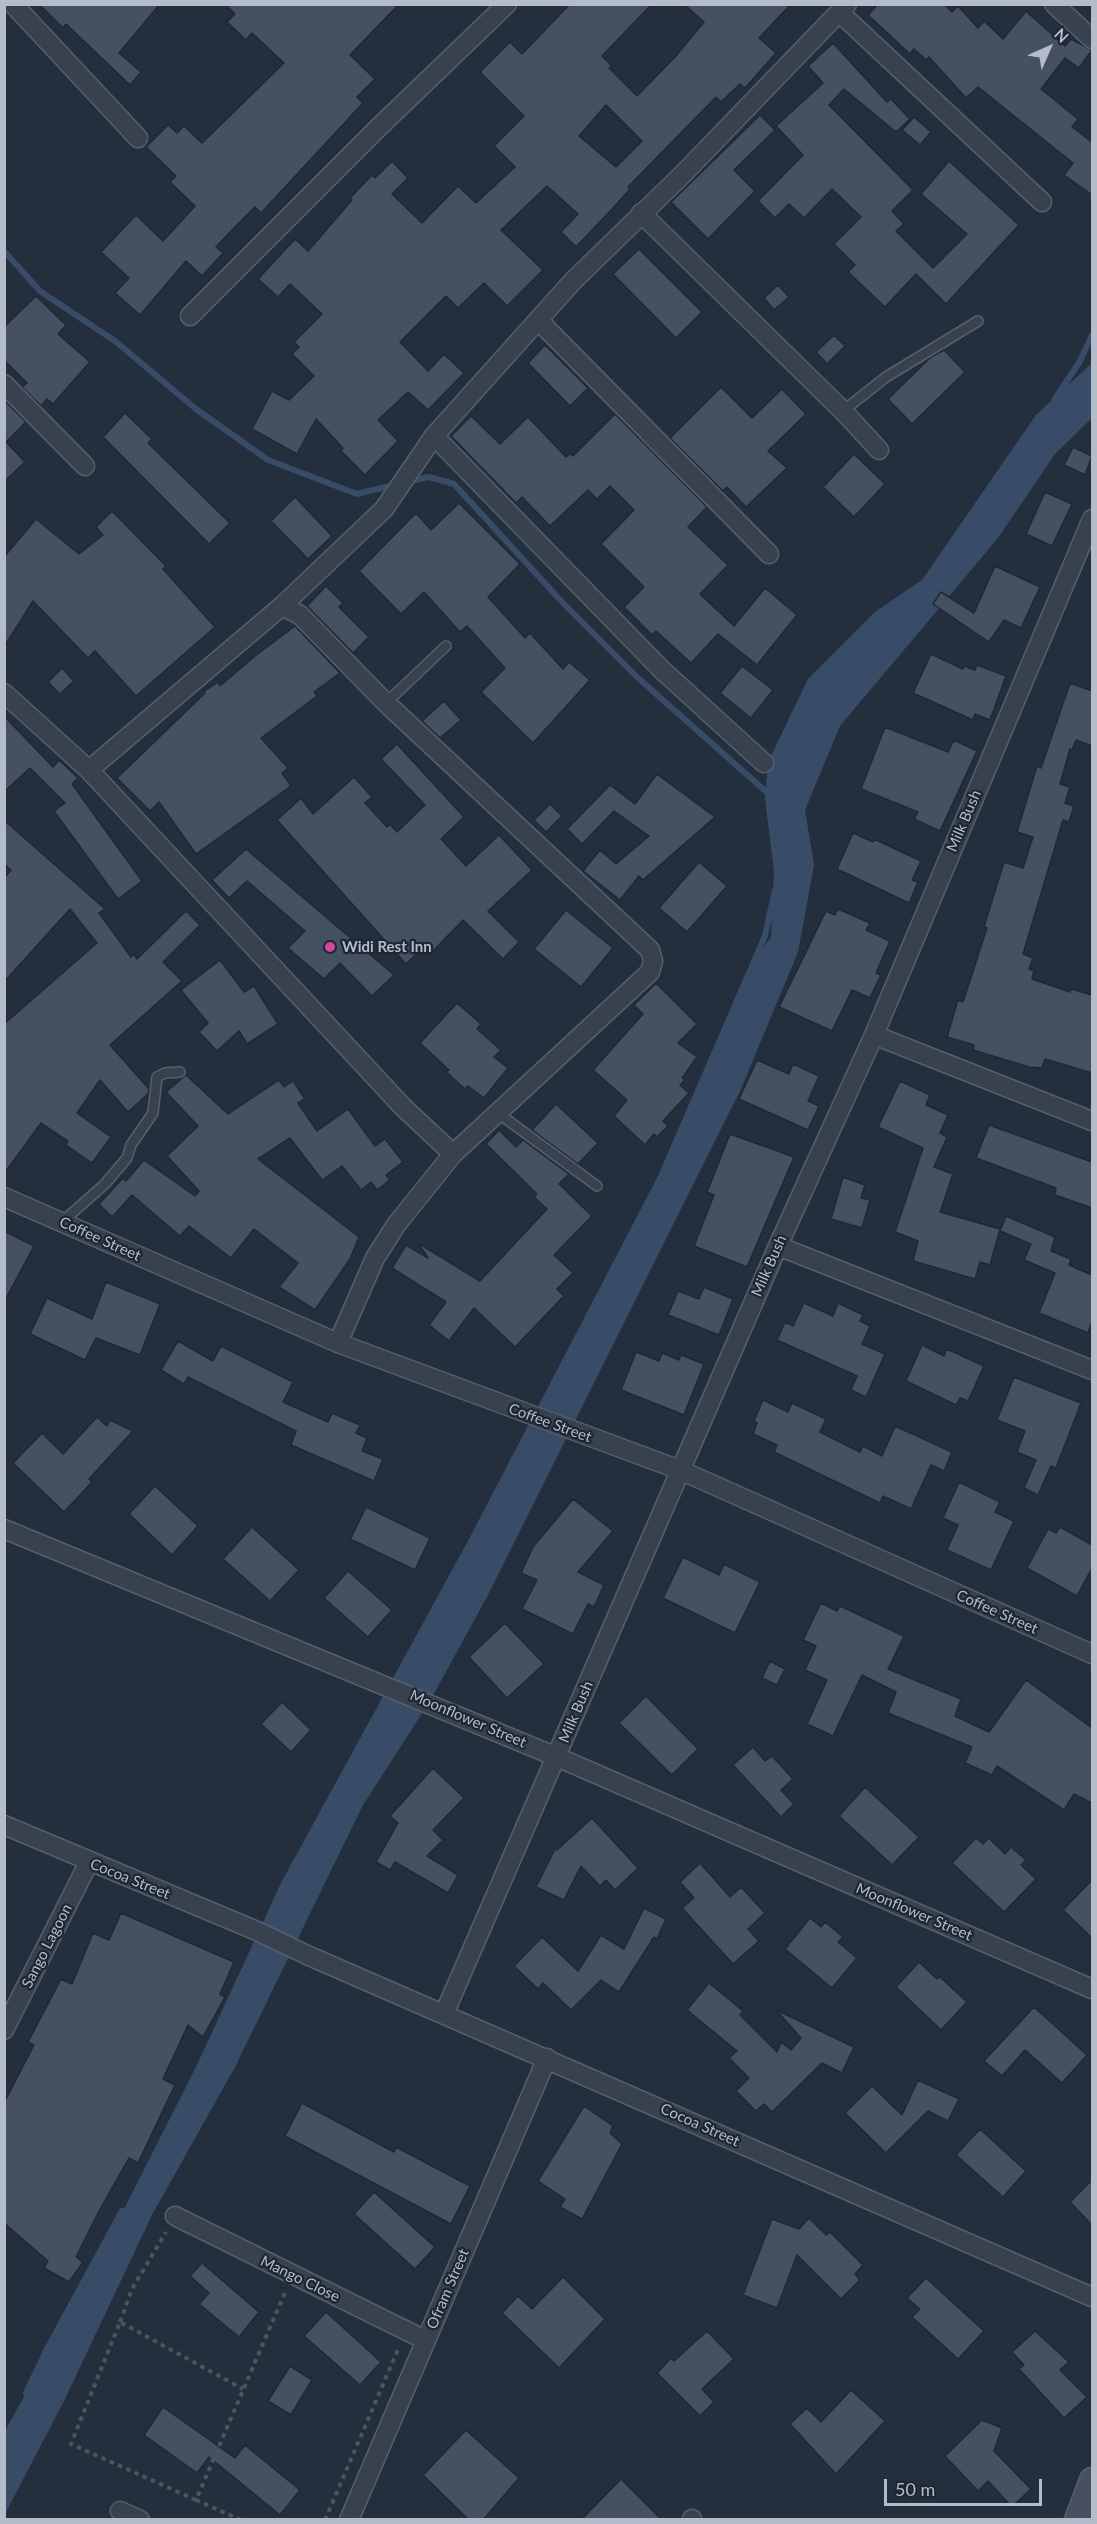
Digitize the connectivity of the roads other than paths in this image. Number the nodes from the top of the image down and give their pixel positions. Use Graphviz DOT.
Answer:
graph roads {
  1 [pos="13,4"];
  2 [pos="507,4"];
  3 [pos="1054,4"];
  4 [pos="843,8"];
  5 [pos="1092,39"];
  6 [pos="138,138"];
  7 [pos="1042,202"];
  8 [pos="641,213"];
  9 [pos="190,316"];
  10 [pos="539,321"];
  11 [pos="978,321"];
  12 [pos="4,384"];
  13 [pos="843,411"];
  14 [pos="434,436"];
  15 [pos="879,450"];
  16 [pos="85,466"];
  17 [pos="1092,519"];
  18 [pos="769,554"];
  19 [pos="282,606"];
  20 [pos="446,646"];
  21 [pos="4,693"];
  22 [pos="386,703"];
  23 [pos="764,763"];
  24 [pos="89,770"];
  25 [pos="874,1035"];
  26 [pos="180,1072"];
  27 [pos="498,1113"];
  28 [pos="1092,1121"];
  29 [pos="453,1154"];
  30 [pos="597,1186"];
  31 [pos="4,1197"];
  32 [pos="62,1222"];
  33 [pos="778,1246"];
  34 [pos="338,1343"];
  35 [pos="1092,1370"];
  36 [pos="680,1470"];
  37 [pos="4,1529"];
  38 [pos="1092,1654"];
  39 [pos="557,1757"];
  40 [pos="4,1825"];
  41 [pos="89,1862"];
  42 [pos="1092,1989"];
  43 [pos="444,2014"];
  44 [pos="4,2030"];
  45 [pos="547,2058"];
  46 [pos="175,2216"];
  47 [pos="1092,2297"];
  48 [pos="425,2340"];
  49 [pos="1092,2480"];
  50 [pos="120,2511"];
  51 [pos="140,2520"];
  52 [pos="349,2520"];
  53 [pos="1077,2520"];
  1 -- 6 [label="street"];
  2 -- 9 [label="street"];
  3 -- 5 [label="street"];
  4 -- 7 [label="street"];
  4 -- 8 [label="street"];
  8 -- 10 [label="street"];
  8 -- 13 [label="street"];
  10 -- 14 [label="street"];
  10 -- 18 [label="street"];
  11 -- 13 [label="lane"];
  12 -- 16 [label="street"];
  13 -- 15 [label="street"];
  14 -- 19 [label="street"];
  14 -- 23 [label="street"];
  17 -- 25 [label="street, Milk Bush"];
  19 -- 22 [label="street"];
  19 -- 24 [label="street"];
  20 -- 22 [label="lane"];
  21 -- 24 [label="street"];
  22 -- 27 [label="street"];
  24 -- 29 [label="street"];
  25 -- 28 [label="street"];
  25 -- 33 [label="street, Milk Bush"];
  26 -- 32 [label="lane"];
  27 -- 29 [label="street"];
  27 -- 30 [label="lane"];
  29 -- 34 [label="street"];
  31 -- 32 [label="street, Coffee Street"];
  32 -- 34 [label="street, Coffee Street"];
  33 -- 35 [label="street"];
  33 -- 36 [label="street, Milk Bush"];
  34 -- 36 [label="street, Coffee Street"];
  36 -- 38 [label="street, Coffee Street"];
  36 -- 39 [label="street, Milk Bush"];
  37 -- 39 [label="street, Moonflower Street"];
  39 -- 42 [label="street, Moonflower Street"];
  39 -- 43 [label="street, Milk Bush"];
  40 -- 41 [label="street, Cocoa Street"];
  41 -- 43 [label="street, Cocoa Street"];
  41 -- 44 [label="street, Sango Lagoon"];
  43 -- 45 [label="street, Cocoa Street"];
  45 -- 47 [label="street, Cocoa Street"];
  45 -- 48 [label="street, Ofram Street"];
  46 -- 48 [label="street, Mango Close"];
  48 -- 52 [label="street, Ofram Street"];
  49 -- 53 [label="street"];
  50 -- 51 [label="street"];
}
